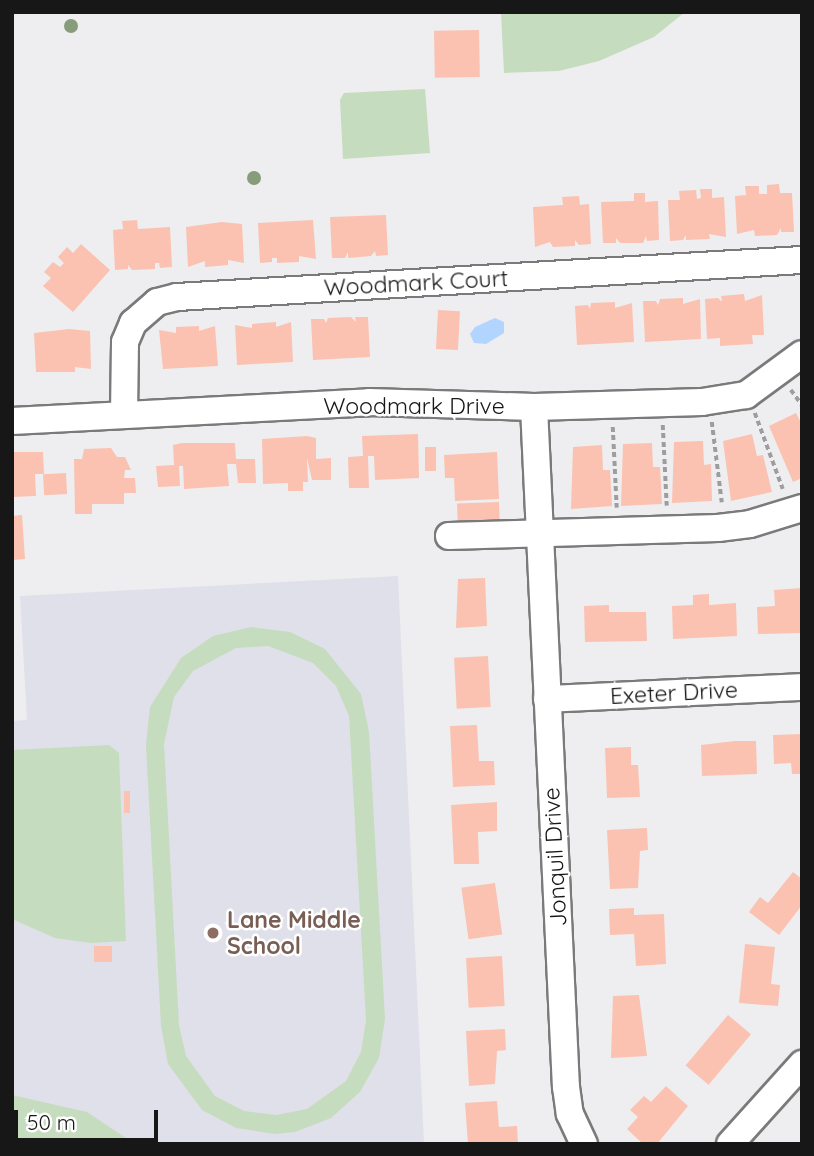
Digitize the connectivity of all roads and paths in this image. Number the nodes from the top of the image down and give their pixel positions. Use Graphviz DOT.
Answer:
graph roads {
  1 [pos="802,260"];
  2 [pos="802,354"];
  3 [pos="791,390"];
  4 [pos="802,405"];
  5 [pos="534,407"];
  6 [pos="754,411"];
  7 [pos="124,415"];
  8 [pos="711,420"];
  9 [pos="12,421"];
  10 [pos="663,423"];
  11 [pos="613,425"];
  12 [pos="783,489"];
  13 [pos="722,502"];
  14 [pos="667,506"];
  15 [pos="617,508"];
  16 [pos="802,508"];
  17 [pos="449,536"];
  18 [pos="539,536"];
  19 [pos="802,687"];
  20 [pos="547,699"];
  21 [pos="802,1064"];
  22 [pos="584,1144"];
  23 [pos="730,1144"];
  1 -- 7 [label="street, Woodmark Court"];
  2 -- 5 [label="street, Woodmark Drive"];
  3 -- 4 [label="path"];
  5 -- 7 [label="street, Woodmark Drive"];
  5 -- 18 [label="street, Jonquil Drive"];
  6 -- 12 [label="path"];
  7 -- 9 [label="street, Woodmark Drive"];
  8 -- 13 [label="path"];
  10 -- 14 [label="path"];
  11 -- 15 [label="path"];
  16 -- 18 [label="street"];
  17 -- 18 [label="street"];
  18 -- 20 [label="street, Jonquil Drive"];
  19 -- 20 [label="street, Exeter Drive"];
  20 -- 22 [label="street, Jonquil Drive"];
  21 -- 23 [label="street"];
}
